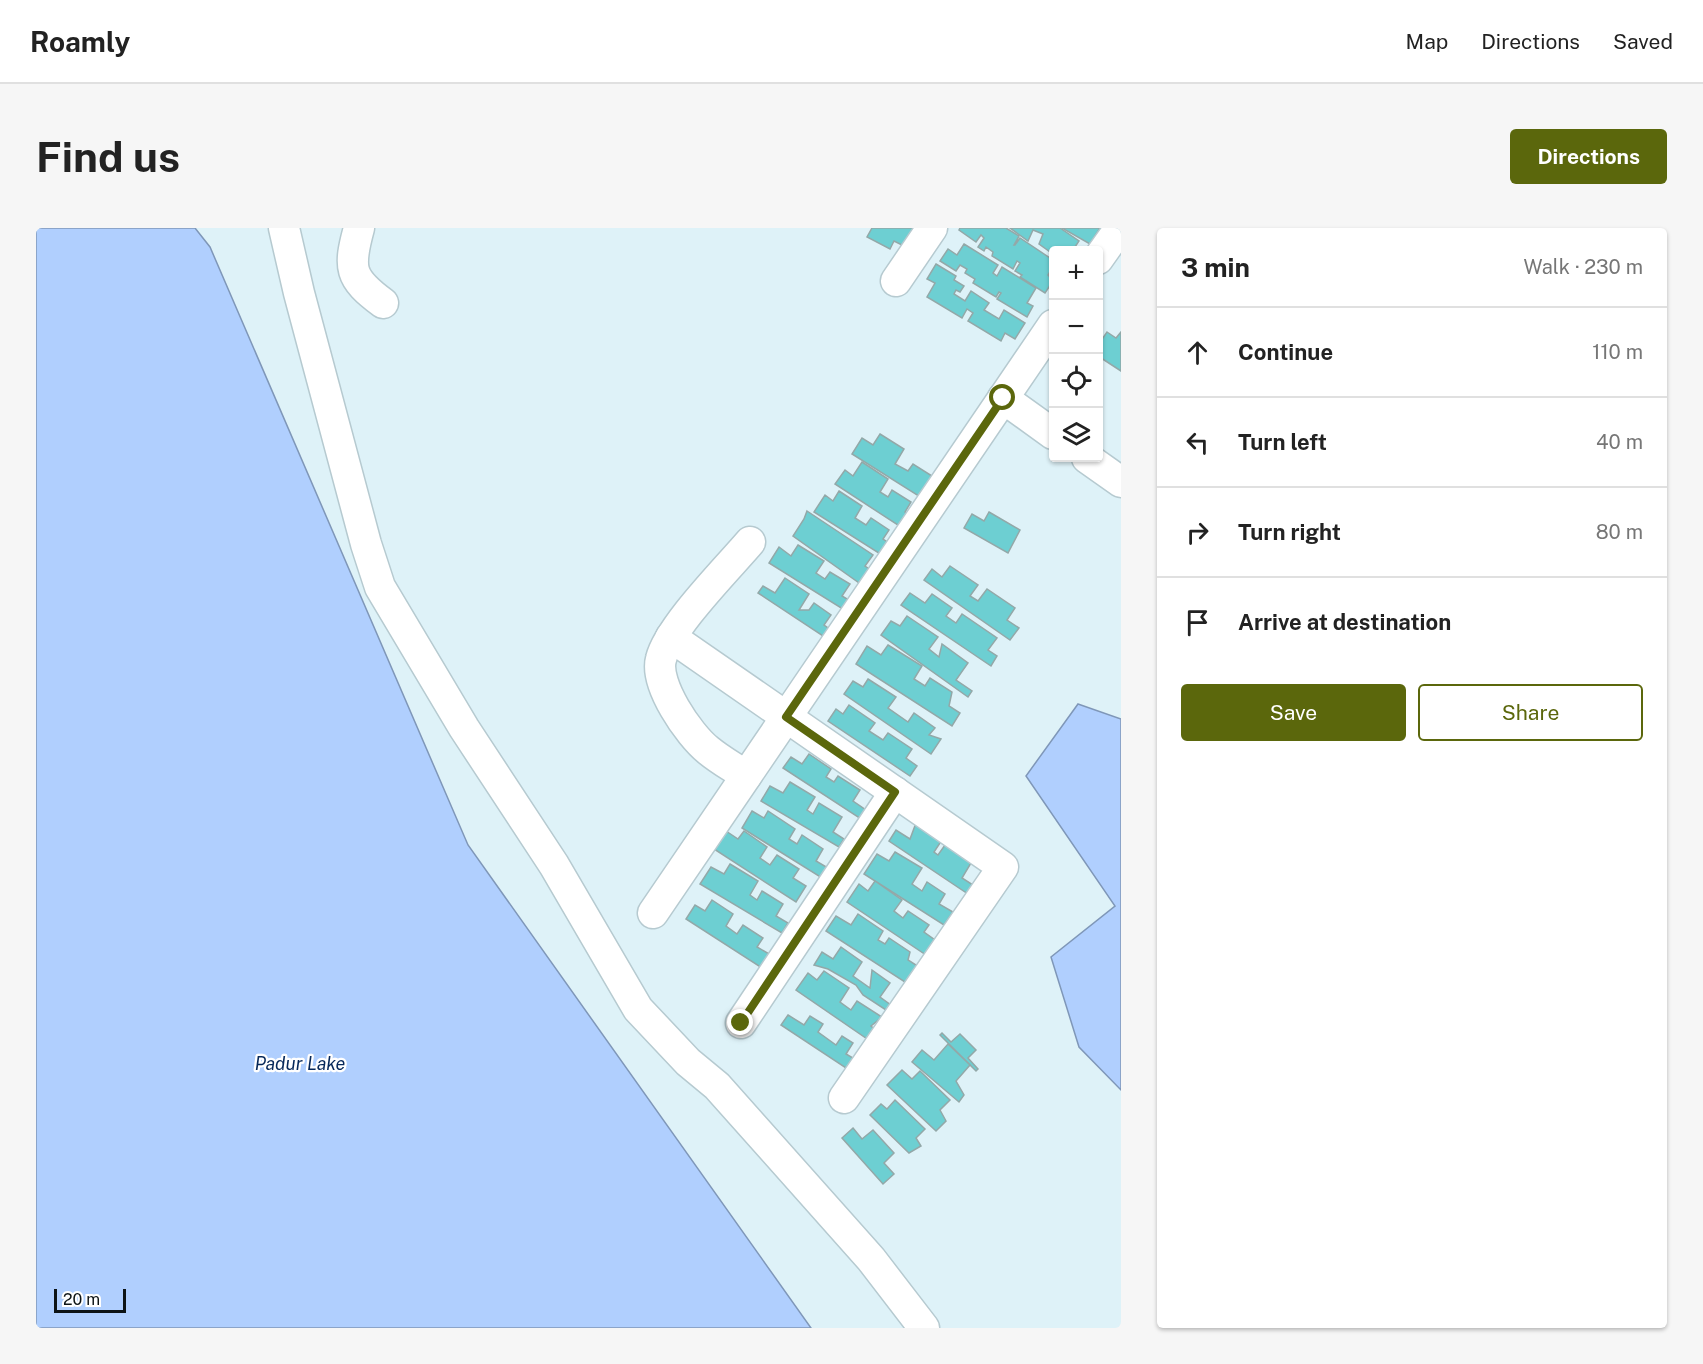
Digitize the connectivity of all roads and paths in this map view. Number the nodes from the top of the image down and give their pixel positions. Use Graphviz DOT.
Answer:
graph roads {
  1 [pos="285,228"];
  2 [pos="359,228"];
  3 [pos="932,228"];
  4 [pos="1120,228"];
  5 [pos="1103,252"];
  6 [pos="896,281"];
  7 [pos="383,303"];
  8 [pos="1049,331"];
  9 [pos="999,404"];
  10 [pos="1049,432"];
  11 [pos="750,542"];
  12 [pos="671,637"];
  13 [pos="786,717"];
  14 [pos="746,776"];
  15 [pos="895,792"];
  16 [pos="653,914"];
  17 [pos="741,1023"];
  18 [pos="844,1098"];
  19 [pos="924,1328"];
  1 -- 19 [label="street"];
  2 -- 7 [label="street"];
  3 -- 6 [label="street"];
  4 -- 5 [label="street"];
  8 -- 9 [label="street"];
  9 -- 10 [label="street"];
  9 -- 13 [label="street"];
  11 -- 12 [label="street"];
  12 -- 13 [label="street"];
  12 -- 14 [label="street"];
  13 -- 14 [label="street"];
  13 -- 15 [label="street"];
  14 -- 16 [label="street"];
  15 -- 17 [label="street"];
  15 -- 18 [label="street"];
}
